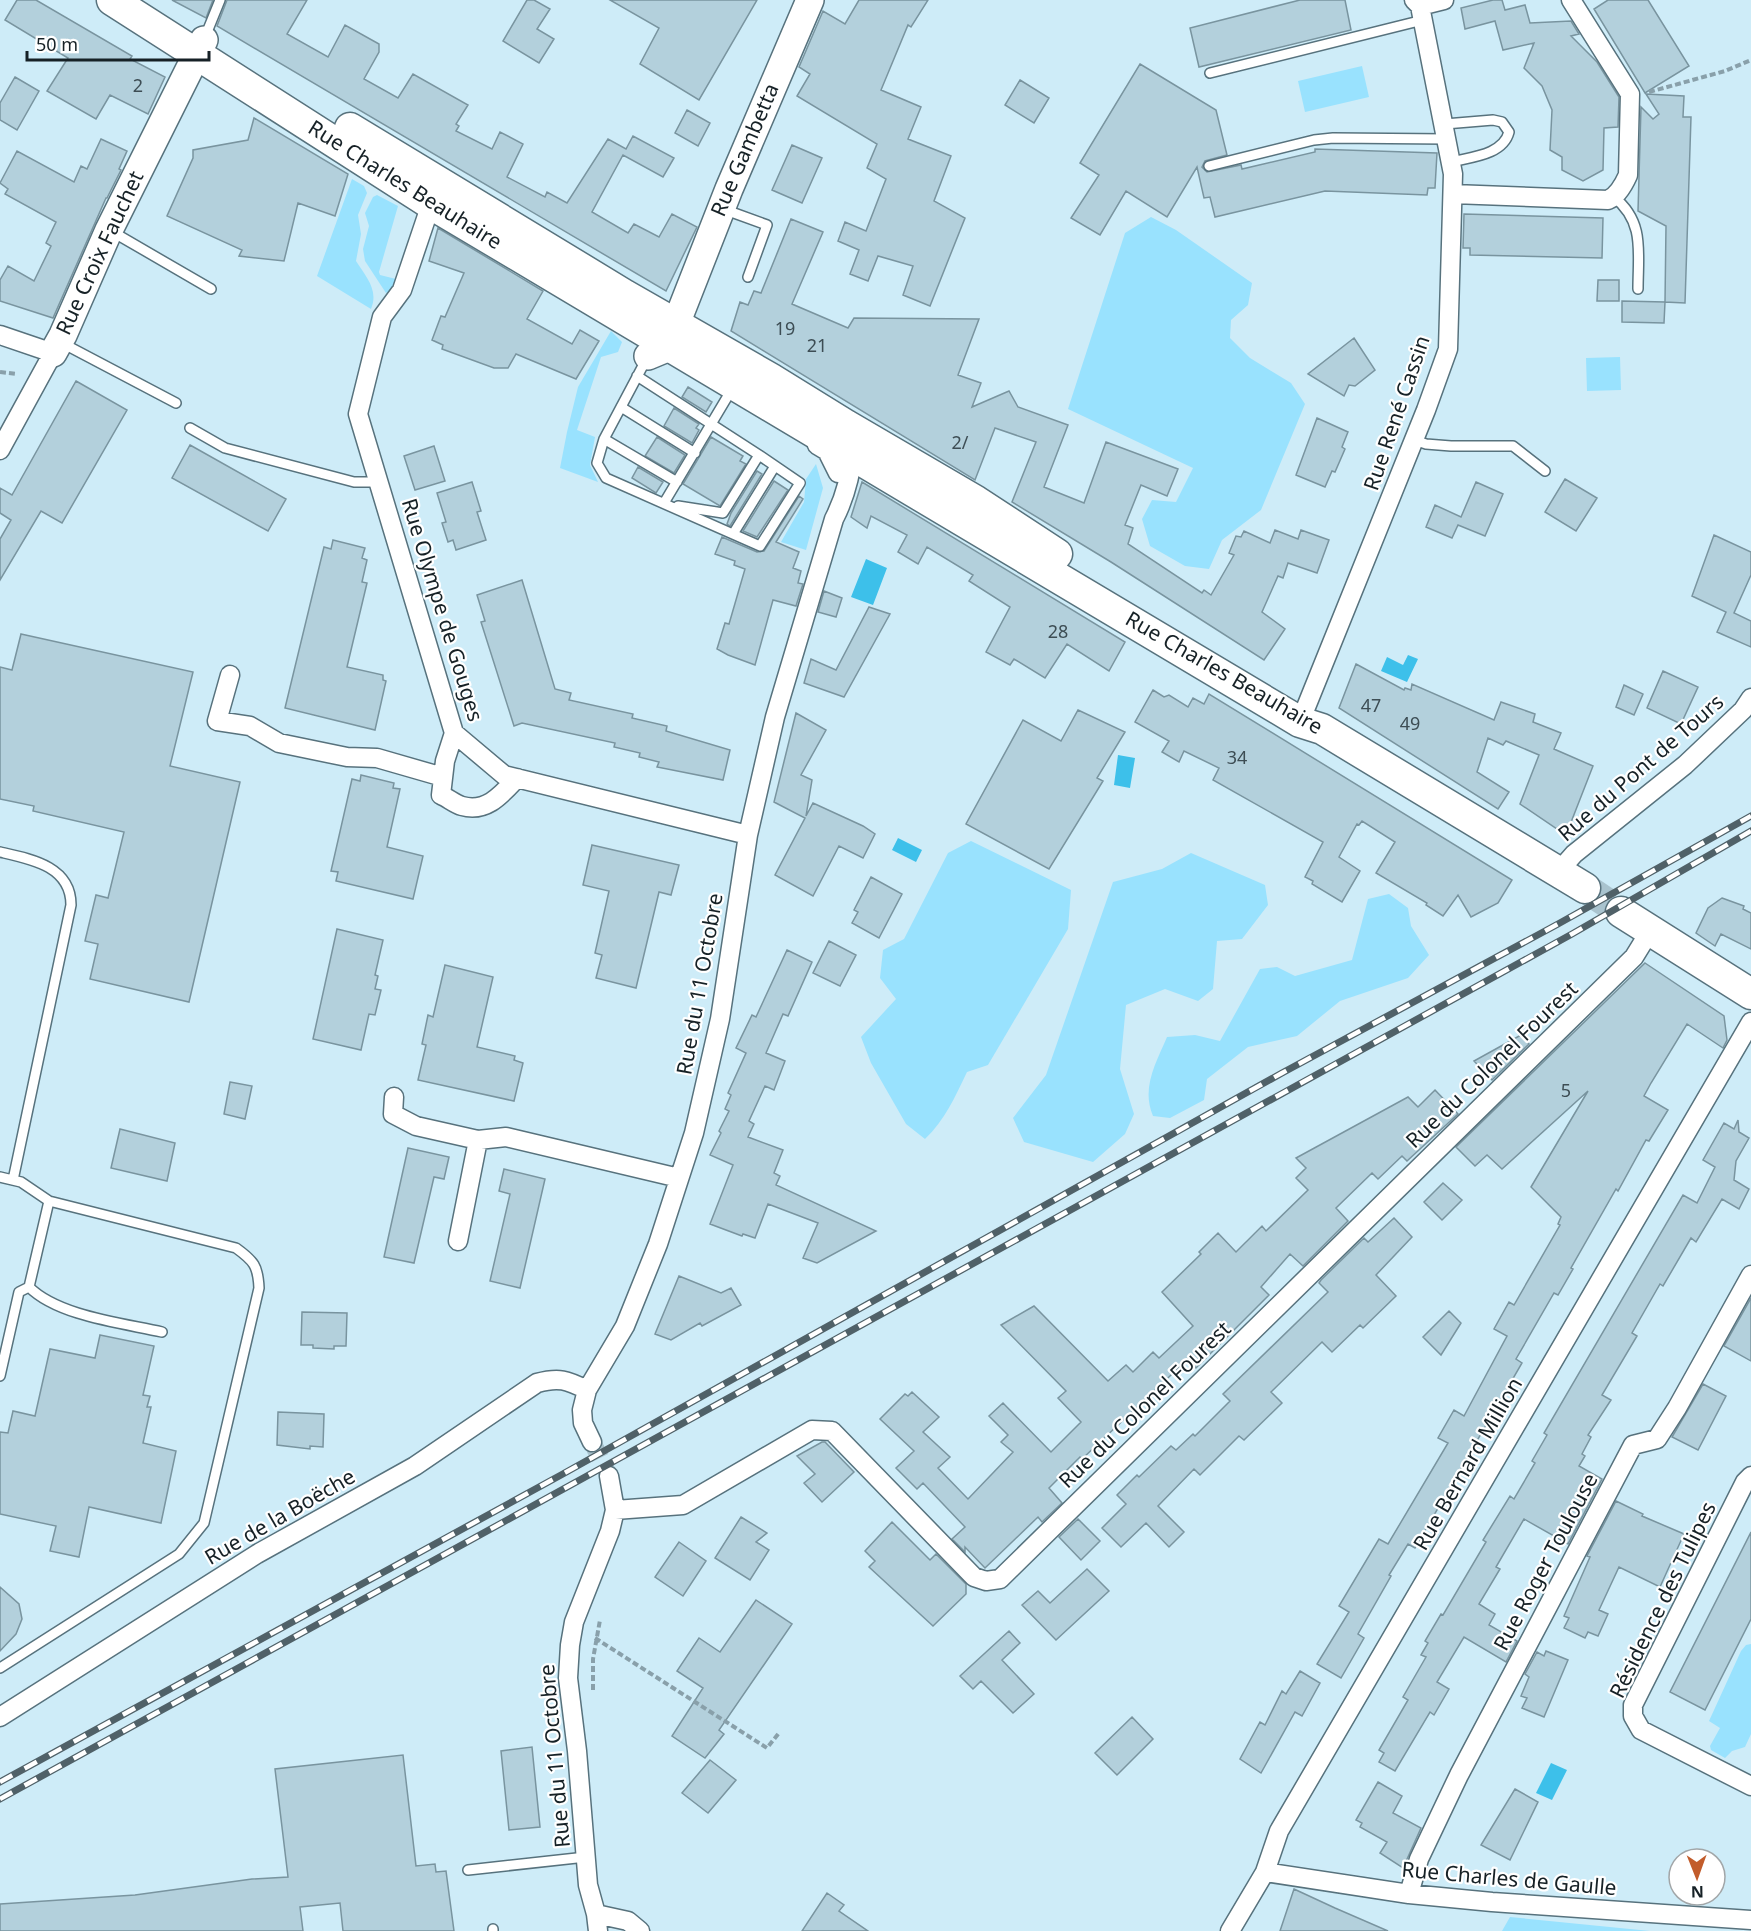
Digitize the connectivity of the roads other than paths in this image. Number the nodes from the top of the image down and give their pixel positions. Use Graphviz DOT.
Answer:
graph roads {
  1 [pos="112,0"];
  2 [pos="127,0"];
  3 [pos="220,0"];
  4 [pos="810,0"];
  5 [pos="1571,0"];
  6 [pos="1427,5"];
  7 [pos="195,57"];
  8 [pos="1210,73"];
  9 [pos="1446,132"];
  10 [pos="1451,162"];
  11 [pos="1209,166"];
  12 [pos="1452,194"];
  13 [pos="1614,197"];
  14 [pos="431,204"];
  15 [pos="721,209"];
  16 [pos="109,230"];
  17 [pos="748,277"];
  18 [pos="212,289"];
  19 [pos="1638,289"];
  20 [pos="658,331"];
  21 [pos="0,334"];
  22 [pos="56,348"];
  23 [pos="734,371"];
  24 [pos="176,403"];
  25 [pos="621,407"];
  26 [pos="712,425"];
  27 [pos="190,428"];
  28 [pos="604,439"];
  29 [pos="1414,440"];
  30 [pos="0,450"];
  31 [pos="695,453"];
  32 [pos="759,455"];
  33 [pos="857,459"];
  34 [pos="775,466"];
  35 [pos="1545,471"];
  36 [pos="379,482"];
  37 [pos="677,482"];
  38 [pos="664,503"];
  39 [pos="734,534"];
  40 [pos="230,675"];
  41 [pos="1751,698"];
  42 [pos="1309,721"];
  43 [pos="454,733"];
  44 [pos="443,777"];
  45 [pos="517,778"];
  46 [pos="748,835"];
  47 [pos="0,852"];
  48 [pos="1559,872"];
  49 [pos="1585,888"];
  50 [pos="1621,912"];
  51 [pos="1650,931"];
  52 [pos="1751,994"];
  53 [pos="1751,1022"];
  54 [pos="394,1097"];
  55 [pos="478,1140"];
  56 [pos="0,1177"];
  57 [pos="679,1178"];
  58 [pos="13,1180"];
  59 [pos="49,1201"];
  60 [pos="458,1241"];
  61 [pos="1751,1275"];
  62 [pos="29,1287"];
  63 [pos="162,1332"];
  64 [pos="0,1376"];
  65 [pos="587,1390"];
  66 [pos="592,1442"];
  67 [pos="609,1476"];
  68 [pos="1751,1476"];
  69 [pos="615,1510"];
  70 [pos="0,1668"];
  71 [pos="0,1717"];
  72 [pos="1751,1786"];
  73 [pos="586,1857"];
  74 [pos="468,1870"];
  75 [pos="1265,1872"];
  76 [pos="1409,1894"];
  77 [pos="1751,1920"];
  78 [pos="597,1923"];
  79 [pos="640,1931"];
  80 [pos="1230,1931"];
  1 -- 7 [label="main road"];
  2 -- 7 [label="main road"];
  3 -- 7 [label="lane"];
  4 -- 15 [label="main road, Rue Gambetta"];
  5 -- 13 [label="street"];
  6 -- 8 [label="lane"];
  6 -- 9 [label="street, Rue René Cassin"];
  7 -- 14 [label="main road, Rue Charles Beauhaire"];
  7 -- 16 [label="main road, Rue Croix Fauchet"];
  7 -- 20 [label="main road"];
  9 -- 10 [label="street, Rue René Cassin"];
  9 -- 10 [label="lane"];
  9 -- 11 [label="lane"];
  10 -- 12 [label="street, Rue René Cassin"];
  12 -- 13 [label="street"];
  12 -- 29 [label="street, Rue René Cassin"];
  13 -- 19 [label="lane"];
  14 -- 20 [label="main road, Rue Charles Beauhaire"];
  14 -- 20 [label="main road"];
  14 -- 36 [label="street, Rue Olympe de Gouges"];
  15 -- 17 [label="lane"];
  15 -- 20 [label="main road, Rue Gambetta"];
  16 -- 18 [label="lane"];
  16 -- 22 [label="main road, Rue Croix Fauchet"];
  20 -- 23 [label="main road"];
  20 -- 25 [label="lane"];
  20 -- 26 [label="lane"];
  21 -- 22 [label="street"];
  22 -- 24 [label="lane"];
  22 -- 30 [label="street, Rue Croix Fauchet"];
  23 -- 26 [label="lane"];
  23 -- 33 [label="main road"];
  23 -- 33 [label="main road, Rue Charles Beauhaire"];
  25 -- 28 [label="lane"];
  25 -- 31 [label="lane"];
  26 -- 31 [label="lane"];
  26 -- 32 [label="lane"];
  27 -- 36 [label="lane"];
  28 -- 37 [label="lane"];
  28 -- 38 [label="lane"];
  29 -- 35 [label="lane"];
  29 -- 42 [label="street, Rue René Cassin"];
  31 -- 37 [label="lane"];
  32 -- 34 [label="lane"];
  32 -- 38 [label="lane"];
  33 -- 42 [label="main road, Rue Charles Beauhaire"];
  33 -- 42 [label="main road"];
  33 -- 46 [label="street, Rue du 11 Octobre"];
  34 -- 39 [label="lane"];
  34 -- 39 [label="lane"];
  36 -- 43 [label="street, Rue Olympe de Gouges"];
  37 -- 38 [label="lane"];
  38 -- 39 [label="lane"];
  40 -- 44 [label="street"];
  41 -- 48 [label="street, Rue du Pont de Tours"];
  42 -- 48 [label="main road, Rue Charles Beauhaire"];
  43 -- 44 [label="street"];
  43 -- 45 [label="street, Rue Olympe de Gouges"];
  44 -- 45 [label="street"];
  45 -- 46 [label="street, Rue Olympe de Gouges"];
  46 -- 57 [label="street, Rue du 11 Octobre"];
  47 -- 58 [label="lane"];
  48 -- 49 [label="main road, Rue Charles Beauhaire"];
  50 -- 51 [label="main road"];
  51 -- 52 [label="main road"];
  51 -- 69 [label="street, Rue du Colonel Fourest"];
  53 -- 75 [label="street, Rue Bernard Million"];
  54 -- 55 [label="street"];
  55 -- 57 [label="street"];
  55 -- 60 [label="street"];
  56 -- 58 [label="lane"];
  57 -- 65 [label="street, Rue du 11 Octobre"];
  58 -- 59 [label="lane"];
  59 -- 62 [label="lane"];
  59 -- 70 [label="lane"];
  61 -- 76 [label="street, Rue Roger Toulouse"];
  62 -- 63 [label="lane"];
  62 -- 64 [label="lane"];
  65 -- 66 [label="street, Rue du 11 Octobre"];
  65 -- 71 [label="street, Rue de la Boëche"];
  67 -- 69 [label="street, Rue du 11 Octobre"];
  68 -- 72 [label="street, Résidence des Tulipes"];
  69 -- 73 [label="street, Rue du 11 Octobre"];
  73 -- 74 [label="lane"];
  73 -- 78 [label="street, Rue du 11 Octobre"];
  75 -- 76 [label="street, Rue Charles de Gaulle"];
  75 -- 80 [label="street, Rue Bernard Million"];
  76 -- 77 [label="street, Rue Charles de Gaulle"];
  78 -- 79 [label="street"];
}
